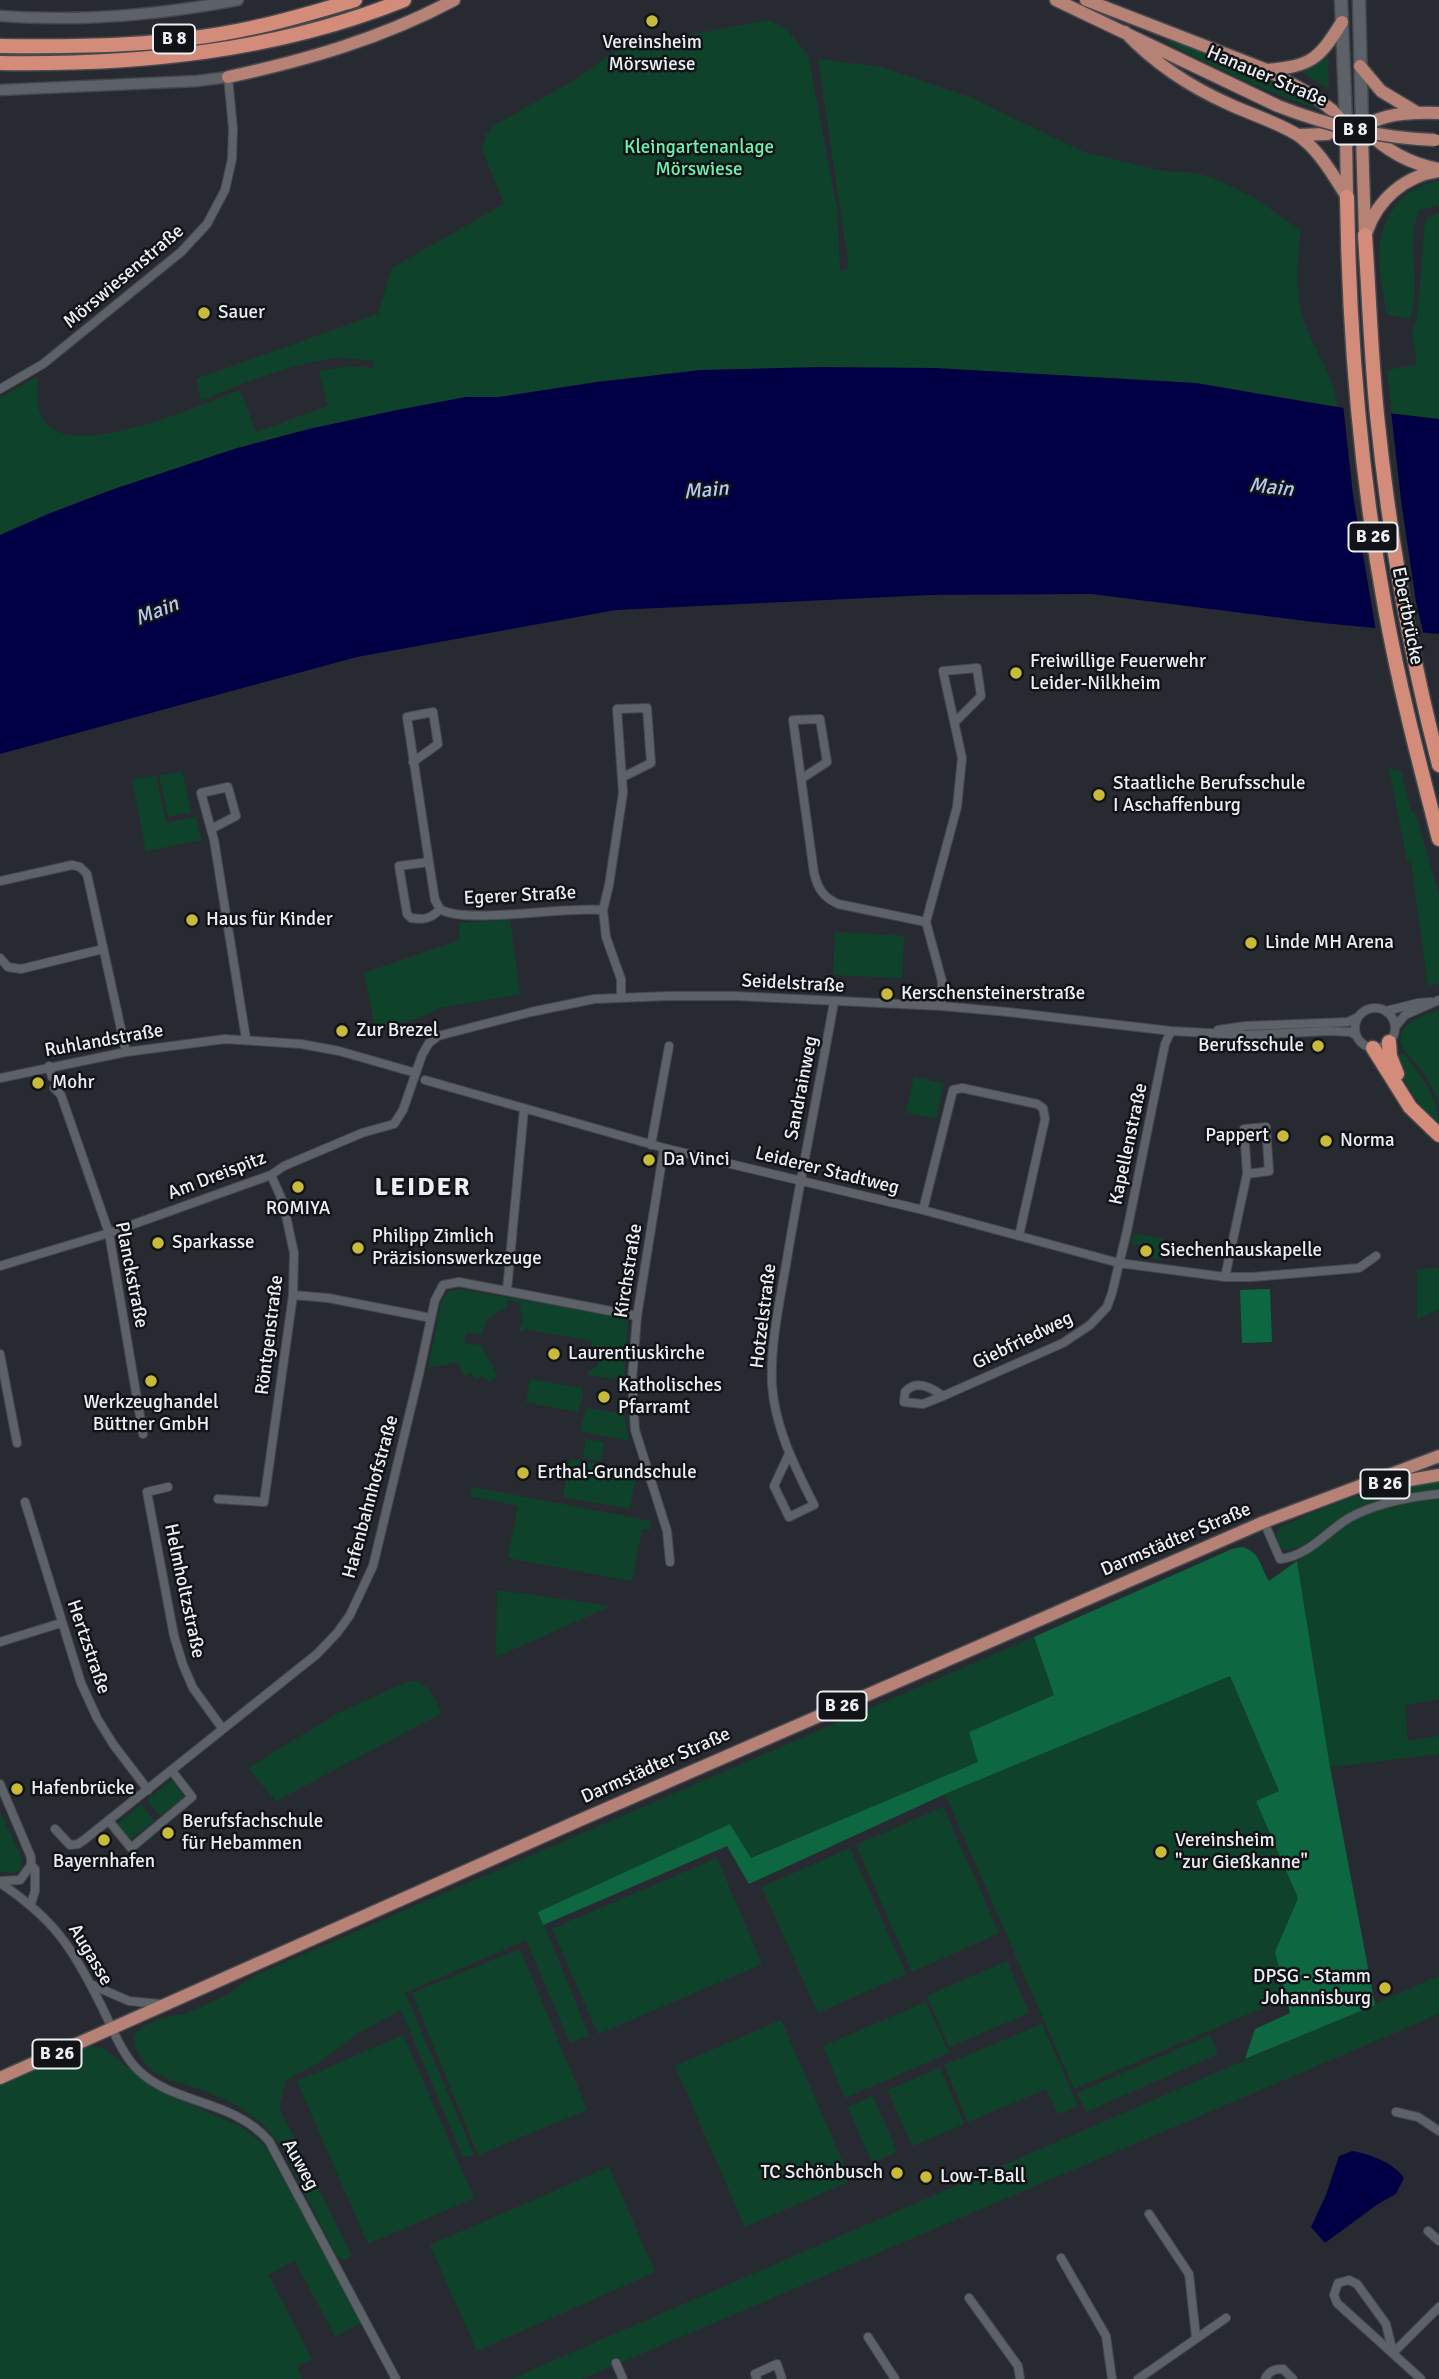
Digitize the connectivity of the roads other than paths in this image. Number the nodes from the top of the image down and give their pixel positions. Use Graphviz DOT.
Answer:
graph roads {
  1 [pos="238,0"];
  2 [pos="355,0"];
  3 [pos="404,0"];
  4 [pos="454,0"];
  5 [pos="1055,0"];
  6 [pos="1066,0"];
  7 [pos="1086,0"];
  8 [pos="1342,0"];
  9 [pos="1359,0"];
  10 [pos="0,16"];
  11 [pos="1091,16"];
  12 [pos="1342,22"];
  13 [pos="1125,32"];
  14 [pos="0,46"];
  15 [pos="0,63"];
  16 [pos="1360,66"];
  17 [pos="1267,70"];
  18 [pos="228,76"];
  19 [pos="0,90"];
  20 [pos="1416,113"];
  21 [pos="1439,113"];
  22 [pos="1352,122"];
  23 [pos="1298,135"];
  24 [pos="1437,140"];
  25 [pos="1439,170"];
  26 [pos="1347,197"];
  27 [pos="1365,234"];
  28 [pos="0,388"];
  29 [pos="955,722"];
  30 [pos="414,762"];
  31 [pos="1439,765"];
  32 [pos="623,777"];
  33 [pos="801,779"];
  34 [pos="211,829"];
  35 [pos="1439,839"];
  36 [pos="429,862"];
  37 [pos="0,881"];
  38 [pos="440,909"];
  39 [pos="603,910"];
  40 [pos="926,922"];
  41 [pos="103,949"];
  42 [pos="0,958"];
  43 [pos="621,997"];
  44 [pos="1436,1001"];
  45 [pos="834,1002"];
  46 [pos="942,1006"];
  47 [pos="1386,1011"];
  48 [pos="1358,1017"];
  49 [pos="1171,1031"];
  50 [pos="1198,1032"];
  51 [pos="1356,1035"];
  52 [pos="1392,1035"];
  53 [pos="246,1039"];
  54 [pos="670,1046"];
  55 [pos="1373,1048"];
  56 [pos="126,1052"];
  57 [pos="49,1066"];
  58 [pos="415,1075"];
  59 [pos="52,1077"];
  60 [pos="0,1078"];
  61 [pos="425,1080"];
  62 [pos="54,1088"];
  63 [pos="1403,1096"];
  64 [pos="524,1109"];
  65 [pos="1439,1136"];
  66 [pos="651,1145"];
  67 [pos="664,1148"];
  68 [pos="1247,1174"];
  69 [pos="271,1175"];
  70 [pos="800,1181"];
  71 [pos="923,1210"];
  72 [pos="109,1233"];
  73 [pos="1018,1236"];
  74 [pos="1376,1256"];
  75 [pos="1119,1263"];
  76 [pos="0,1266"];
  77 [pos="1224,1277"];
  78 [pos="508,1290"];
  79 [pos="292,1295"];
  80 [pos="637,1316"];
  81 [pos="431,1318"];
  82 [pos="0,1354"];
  83 [pos="943,1396"];
  84 [pos="143,1434"];
  85 [pos="17,1444"];
  86 [pos="789,1454"];
  87 [pos="1439,1456"];
  88 [pos="1439,1475"];
  89 [pos="167,1487"];
  90 [pos="1439,1494"];
  91 [pos="1332,1498"];
  92 [pos="218,1499"];
  93 [pos="25,1502"];
  94 [pos="1264,1522"];
  95 [pos="670,1562"];
  96 [pos="61,1623"];
  97 [pos="0,1642"];
  98 [pos="222,1728"];
  99 [pos="172,1771"];
  100 [pos="0,1784"];
  101 [pos="148,1790"];
  102 [pos="109,1821"];
  103 [pos="55,1829"];
  104 [pos="32,1865"];
  105 [pos="0,1882"];
  106 [pos="31,1904"];
  107 [pos="88,1980"];
  108 [pos="166,2005"];
  109 [pos="113,2030"];
  110 [pos="0,2078"];
  111 [pos="1395,2112"];
  112 [pos="1439,2132"];
  113 [pos="1149,2214"];
  114 [pos="1428,2231"];
  115 [pos="1439,2241"];
  116 [pos="1061,2258"];
  117 [pos="969,2298"];
  118 [pos="1439,2307"];
  119 [pos="1226,2318"];
  120 [pos="868,2337"];
  121 [pos="1196,2337"];
  122 [pos="1393,2353"];
  123 [pos="616,2363"];
  124 [pos="396,2379"];
  125 [pos="623,2379"];
  126 [pos="757,2379"];
  127 [pos="782,2379"];
  128 [pos="895,2379"];
  129 [pos="1020,2379"];
  130 [pos="1112,2379"];
  131 [pos="1138,2379"];
  132 [pos="1265,2379"];
  133 [pos="1293,2379"];
  134 [pos="1421,2379"];
  1 -- 10 [label="street"];
  2 -- 14 [label="highway, B 8"];
  3 -- 15 [label="highway, B 8"];
  4 -- 18 [label="main road"];
  5 -- 11 [label="main road, Hanauer Straße / B 8"];
  6 -- 11 [label="main road, Hanauer Straße / B 8"];
  7 -- 17 [label="main road"];
  8 -- 12 [label="main road"];
  9 -- 16 [label="main road"];
  11 -- 13 [label="main road, Hanauer Straße / B 8"];
  12 -- 17 [label="main road"];
  12 -- 22 [label="main road"];
  13 -- 23 [label="main road"];
  13 -- 24 [label="main road, Hanauer Straße / B 8, bridge"];
  16 -- 20 [label="main road"];
  16 -- 22 [label="main road"];
  17 -- 22 [label="main road"];
  18 -- 19 [label="street"];
  18 -- 28 [label="street, Mörswiesenstraße"];
  20 -- 21 [label="main road"];
  20 -- 22 [label="main road"];
  22 -- 23 [label="main road"];
  22 -- 25 [label="main road"];
  22 -- 26 [label="main road"];
  22 -- 27 [label="main road"];
  23 -- 26 [label="main road"];
  25 -- 27 [label="main road"];
  26 -- 35 [label="highway, Ebertbrücke / B 26"];
  27 -- 31 [label="highway, Ebertbrücke / B 26"];
  29 -- 29 [label="street"];
  29 -- 40 [label="street"];
  30 -- 30 [label="street, Egerer Straße"];
  30 -- 36 [label="street, Egerer Straße"];
  32 -- 32 [label="street"];
  32 -- 39 [label="street"];
  33 -- 33 [label="street"];
  33 -- 40 [label="street"];
  34 -- 34 [label="street"];
  34 -- 53 [label="street"];
  36 -- 38 [label="street, Egerer Straße"];
  36 -- 38 [label="street, Egerer Straße"];
  37 -- 41 [label="street"];
  38 -- 39 [label="street, Egerer Straße"];
  39 -- 43 [label="street"];
  40 -- 46 [label="street"];
  41 -- 42 [label="street"];
  41 -- 56 [label="street"];
  43 -- 45 [label="street, Seidelstraße"];
  43 -- 58 [label="street, Seidelstraße"];
  44 -- 47 [label="street"];
  44 -- 52 [label="street"];
  45 -- 46 [label="street, Seidelstraße"];
  45 -- 70 [label="street, Sandrainweg"];
  46 -- 49 [label="street, Seidelstraße"];
  47 -- 48 [label="street"];
  47 -- 52 [label="street"];
  48 -- 50 [label="street, Seidelstraße"];
  48 -- 51 [label="street"];
  49 -- 50 [label="street, Seidelstraße"];
  49 -- 75 [label="street, Kapellenstraße"];
  50 -- 51 [label="street, Seidelstraße"];
  51 -- 55 [label="street"];
  52 -- 55 [label="street"];
  52 -- 63 [label="highway"];
  53 -- 56 [label="street, Ruhlandstraße"];
  53 -- 58 [label="street"];
  54 -- 66 [label="street"];
  55 -- 63 [label="highway"];
  56 -- 57 [label="street, Ruhlandstraße"];
  57 -- 59 [label="street"];
  57 -- 60 [label="street, Ruhlandstraße"];
  58 -- 69 [label="street, Am Dreispitz"];
  61 -- 64 [label="street, Leiderer Stadtweg"];
  62 -- 72 [label="street, Planckstraße"];
  63 -- 65 [label="highway"];
  64 -- 66 [label="street, Leiderer Stadtweg"];
  64 -- 78 [label="street"];
  66 -- 67 [label="street, Leiderer Stadtweg"];
  67 -- 70 [label="street, Leiderer Stadtweg"];
  67 -- 80 [label="street, Kirchstraße"];
  68 -- 68 [label="street"];
  68 -- 77 [label="street"];
  69 -- 72 [label="street, Am Dreispitz"];
  69 -- 79 [label="street, Röntgenstraße"];
  70 -- 71 [label="street, Leiderer Stadtweg"];
  70 -- 86 [label="street, Hotzelstraße"];
  71 -- 73 [label="street, Leiderer Stadtweg"];
  71 -- 73 [label="street"];
  72 -- 76 [label="street, Am Dreispitz"];
  72 -- 84 [label="street, Planckstraße"];
  73 -- 75 [label="street, Leiderer Stadtweg"];
  74 -- 77 [label="street, Leiderer Stadtweg"];
  75 -- 77 [label="street, Leiderer Stadtweg"];
  75 -- 83 [label="street, Giebfriedweg"];
  78 -- 80 [label="street"];
  78 -- 81 [label="street, Hafenbahnhofstraße"];
  79 -- 81 [label="street"];
  79 -- 92 [label="street, Röntgenstraße"];
  80 -- 95 [label="street, Kirchstraße"];
  81 -- 98 [label="street, Hafenbahnhofstraße"];
  82 -- 85 [label="street"];
  86 -- 86 [label="street, Hotzelstraße"];
  87 -- 91 [label="main road, Darmstädter Straße / B 26"];
  88 -- 91 [label="main road, Darmstädter Straße / B 26"];
  89 -- 98 [label="street, Helmholtzstraße"];
  90 -- 94 [label="street"];
  91 -- 94 [label="main road, Darmstädter Straße / B 26"];
  93 -- 96 [label="street, Hertzstraße"];
  94 -- 108 [label="main road, Darmstädter Straße / B 26"];
  96 -- 97 [label="street"];
  96 -- 101 [label="street, Hertzstraße"];
  98 -- 99 [label="street, Hafenbahnhofstraße"];
  99 -- 101 [label="street, Hafenbahnhofstraße"];
  99 -- 102 [label="street"];
  100 -- 104 [label="street"];
  101 -- 102 [label="street, Hafenbahnhofstraße"];
  102 -- 103 [label="street, Hafenbahnhofstraße"];
  104 -- 105 [label="street"];
  104 -- 106 [label="street"];
  105 -- 106 [label="street, Augasse"];
  106 -- 107 [label="street, Augasse"];
  107 -- 108 [label="street"];
  107 -- 109 [label="street, Augasse"];
  108 -- 109 [label="main road, Darmstädter Straße / B 26"];
  109 -- 110 [label="main road, Darmstädter Straße / B 26"];
  109 -- 124 [label="street, Auweg"];
  111 -- 112 [label="street"];
  113 -- 121 [label="street"];
  114 -- 115 [label="street"];
  116 -- 130 [label="street"];
  117 -- 129 [label="street"];
  118 -- 122 [label="street"];
  119 -- 121 [label="street"];
  120 -- 128 [label="street"];
  121 -- 131 [label="street"];
  122 -- 122 [label="street"];
  122 -- 134 [label="street"];
  123 -- 125 [label="street"];
  126 -- 127 [label="street"];
  132 -- 133 [label="street"];
}
